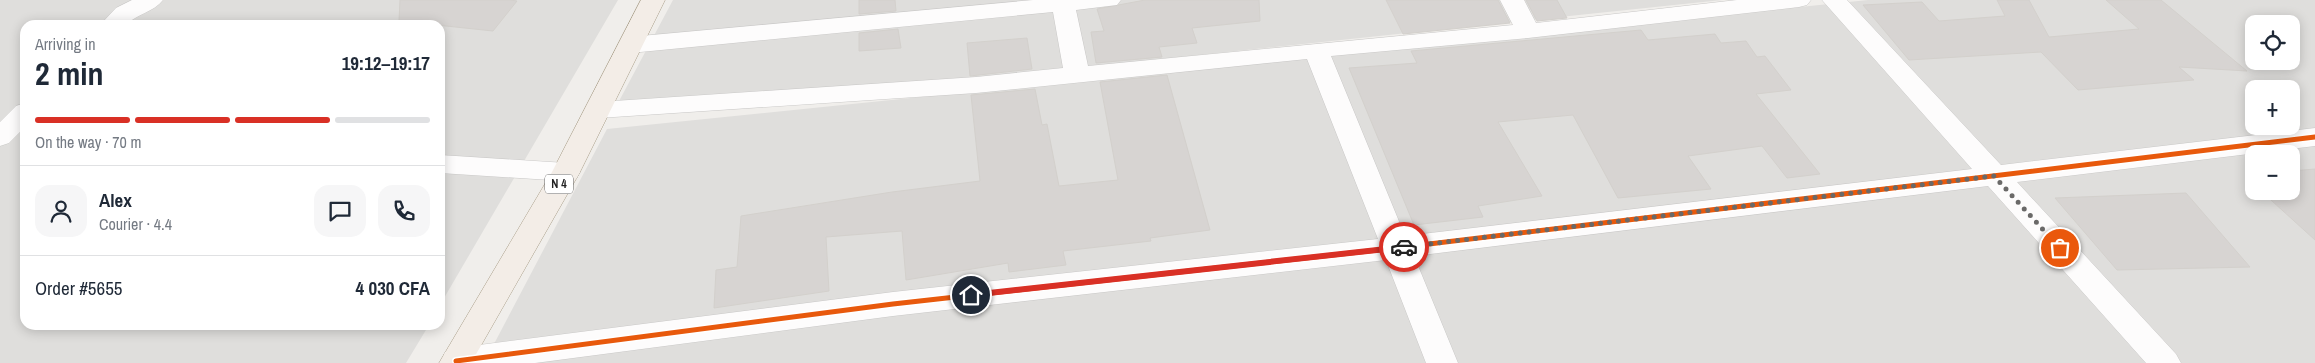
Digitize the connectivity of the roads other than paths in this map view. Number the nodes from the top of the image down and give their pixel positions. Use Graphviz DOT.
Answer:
graph roads {
  1 [pos="152,0"];
  2 [pos="653,0"];
  3 [pos="1109,0"];
  4 [pos="1512,0"];
  5 [pos="1799,0"];
  6 [pos="1834,0"];
  7 [pos="1063,4"];
  8 [pos="120,13"];
  9 [pos="1528,31"];
  10 [pos="630,45"];
  11 [pos="1316,50"];
  12 [pos="1077,75"];
  13 [pos="599,110"];
  14 [pos="20,117"];
  15 [pos="0,136"];
  16 [pos="2315,137"];
  17 [pos="20,138"];
  18 [pos="445,164"];
  19 [pos="566,172"];
  20 [pos="1994,176"];
  21 [pos="1396,248"];
  22 [pos="456,362"];
  23 [pos="1442,363"];
  24 [pos="2165,363"];
  1 -- 8 [label="street"];
  2 -- 10 [label="main road, N 4"];
  3 -- 7 [label="street"];
  4 -- 9 [label="street"];
  5 -- 9 [label="street"];
  6 -- 20 [label="street"];
  7 -- 10 [label="street"];
  7 -- 12 [label="street"];
  9 -- 11 [label="street"];
  10 -- 13 [label="main road, N 4"];
  11 -- 12 [label="street"];
  11 -- 21 [label="street"];
  12 -- 13 [label="street"];
  13 -- 19 [label="main road, N 4"];
  14 -- 15 [label="street"];
  15 -- 17 [label="street"];
  16 -- 20 [label="street"];
  18 -- 19 [label="street"];
  19 -- 22 [label="main road, N 4"];
  20 -- 21 [label="street"];
  20 -- 24 [label="street"];
  21 -- 22 [label="street"];
  21 -- 23 [label="street"];
}
